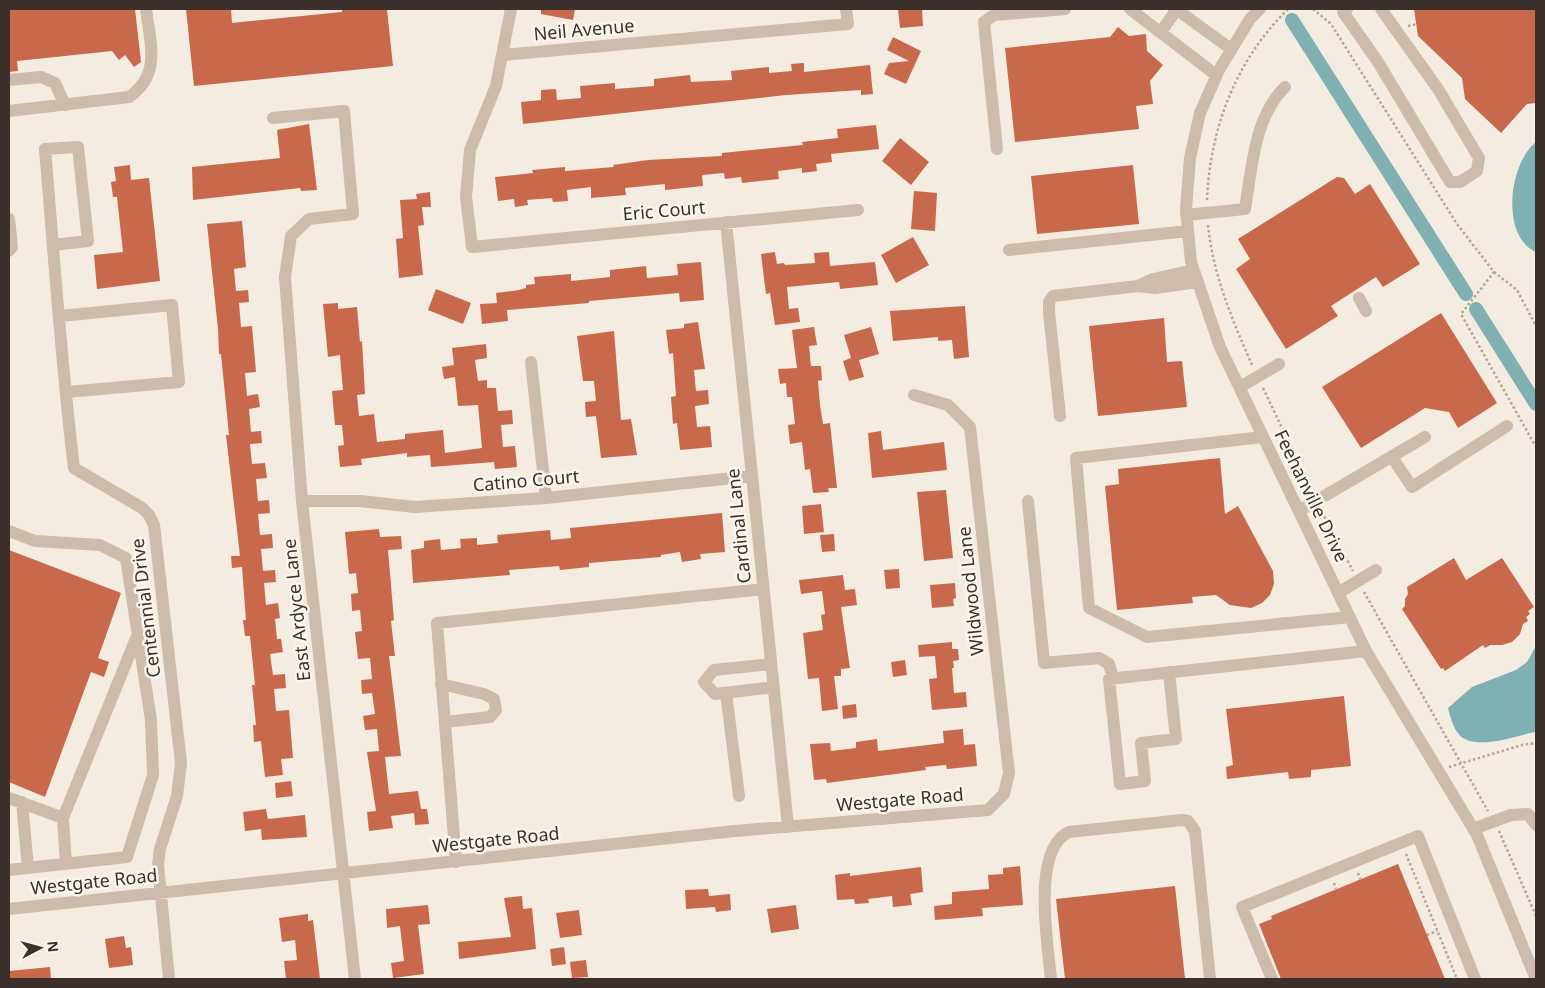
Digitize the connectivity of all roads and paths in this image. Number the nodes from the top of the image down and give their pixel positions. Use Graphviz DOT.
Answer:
graph roads {
  1 [pos="146,9"];
  2 [pos="511,9"];
  3 [pos="846,9"];
  4 [pos="1065,9"];
  5 [pos="1130,9"];
  6 [pos="1176,9"];
  7 [pos="1260,9"];
  8 [pos="1288,9"];
  9 [pos="1313,9"];
  10 [pos="1347,9"];
  11 [pos="1381,9"];
  12 [pos="1014,11"];
  13 [pos="1161,32"];
  14 [pos="1231,50"];
  15 [pos="503,55"];
  16 [pos="1216,75"];
  17 [pos="9,80"];
  18 [pos="1285,87"];
  19 [pos="65,105"];
  20 [pos="9,111"];
  21 [pos="273,118"];
  22 [pos="997,149"];
  23 [pos="858,210"];
  24 [pos="1207,213"];
  25 [pos="1186,215"];
  26 [pos="9,219"];
  27 [pos="726,222"];
  28 [pos="1188,231"];
  29 [pos="54,245"];
  30 [pos="1009,250"];
  31 [pos="9,251"];
  32 [pos="1494,272"];
  33 [pos="1195,276"];
  34 [pos="1359,298"];
  35 [pos="1366,310"];
  36 [pos="60,316"];
  37 [pos="1536,326"];
  38 [pos="532,362"];
  39 [pos="1279,364"];
  40 [pos="1258,377"];
  41 [pos="1240,387"];
  42 [pos="67,392"];
  43 [pos="914,395"];
  44 [pos="1060,416"];
  45 [pos="1507,426"];
  46 [pos="1263,437"];
  47 [pos="1425,437"];
  48 [pos="1536,447"];
  49 [pos="1392,457"];
  50 [pos="752,476"];
  51 [pos="546,498"];
  52 [pos="302,501"];
  53 [pos="1028,502"];
  54 [pos="1317,502"];
  55 [pos="1299,511"];
  56 [pos="9,532"];
  57 [pos="1376,570"];
  58 [pos="1358,581"];
  59 [pos="764,589"];
  60 [pos="1338,593"];
  61 [pos="1350,617"];
  62 [pos="138,635"];
  63 [pos="1366,651"];
  64 [pos="771,664"];
  65 [pos="1169,672"];
  66 [pos="1113,678"];
  67 [pos="441,684"];
  68 [pos="774,687"];
  69 [pos="726,693"];
  70 [pos="445,722"];
  71 [pos="1536,743"];
  72 [pos="1462,763"];
  73 [pos="1438,771"];
  74 [pos="739,796"];
  75 [pos="9,798"];
  76 [pos="22,802"];
  77 [pos="988,810"];
  78 [pos="63,818"];
  79 [pos="1494,821"];
  80 [pos="1536,825"];
  81 [pos="788,826"];
  82 [pos="1473,829"];
  83 [pos="1404,850"];
  84 [pos="456,862"];
  85 [pos="66,864"];
  86 [pos="28,868"];
  87 [pos="9,870"];
  88 [pos="343,874"];
  89 [pos="1333,880"];
  90 [pos="1327,882"];
  91 [pos="161,892"];
  92 [pos="9,909"];
  93 [pos="1536,916"];
  94 [pos="1437,930"];
  95 [pos="1427,935"];
  96 [pos="169,979"];
  97 [pos="354,979"];
  98 [pos="1050,979"];
  99 [pos="1210,979"];
  100 [pos="1272,979"];
  101 [pos="1457,979"];
  102 [pos="1475,979"];
  103 [pos="1536,979"];
  1 -- 19 [label="street"];
  2 -- 15 [label="street"];
  3 -- 15 [label="street, Neil Avenue"];
  4 -- 12 [label="street"];
  5 -- 13 [label="street"];
  6 -- 13 [label="street"];
  6 -- 14 [label="street"];
  7 -- 14 [label="street, Feehanville Drive"];
  8 -- 24 [label="path"];
  9 -- 32 [label="path"];
  10 -- 11 [label="street"];
  12 -- 22 [label="street"];
  13 -- 16 [label="street"];
  14 -- 16 [label="street, Feehanville Drive"];
  15 -- 27 [label="street, Eric Court"];
  16 -- 25 [label="street, Feehanville Drive"];
  17 -- 19 [label="street"];
  18 -- 24 [label="street"];
  19 -- 20 [label="street"];
  21 -- 52 [label="street, East Ardyce Lane"];
  23 -- 27 [label="street, Eric Court"];
  24 -- 25 [label="street"];
  24 -- 40 [label="path"];
  25 -- 28 [label="street, Feehanville Drive"];
  26 -- 31 [label="street"];
  27 -- 50 [label="street, Cardinal Lane"];
  28 -- 30 [label="street"];
  28 -- 33 [label="street, Feehanville Drive"];
  29 -- 29 [label="street, Centennial Drive"];
  29 -- 36 [label="street, Centennial Drive"];
  32 -- 37 [label="path"];
  32 -- 48 [label="path"];
  33 -- 41 [label="street, Feehanville Drive"];
  33 -- 44 [label="street"];
  34 -- 35 [label="street"];
  36 -- 42 [label="street, Centennial Drive"];
  36 -- 42 [label="street"];
  38 -- 51 [label="street"];
  39 -- 40 [label="street"];
  40 -- 41 [label="street"];
  40 -- 54 [label="path"];
  41 -- 46 [label="street, Feehanville Drive"];
  42 -- 91 [label="street, Centennial Drive"];
  43 -- 77 [label="street, Wildwood Lane"];
  45 -- 49 [label="street"];
  46 -- 55 [label="street, Feehanville Drive"];
  46 -- 61 [label="street"];
  47 -- 49 [label="street"];
  49 -- 54 [label="street"];
  50 -- 51 [label="street, Catino Court"];
  50 -- 59 [label="street, Cardinal Lane"];
  51 -- 52 [label="street, Catino Court"];
  52 -- 88 [label="street, East Ardyce Lane"];
  53 -- 66 [label="street"];
  54 -- 55 [label="street"];
  54 -- 58 [label="path"];
  55 -- 60 [label="street, Feehanville Drive"];
  56 -- 62 [label="street"];
  57 -- 58 [label="street"];
  58 -- 60 [label="street"];
  58 -- 72 [label="path"];
  59 -- 64 [label="street, Cardinal Lane"];
  59 -- 67 [label="street"];
  60 -- 61 [label="street, Feehanville Drive"];
  61 -- 63 [label="street, Feehanville Drive"];
  62 -- 78 [label="street"];
  62 -- 85 [label="street"];
  63 -- 65 [label="street"];
  63 -- 73 [label="street, Feehanville Drive"];
  64 -- 68 [label="street, Cardinal Lane"];
  64 -- 69 [label="street"];
  65 -- 66 [label="street"];
  65 -- 66 [label="street"];
  67 -- 70 [label="street"];
  67 -- 70 [label="street"];
  68 -- 69 [label="street"];
  68 -- 81 [label="street, Cardinal Lane"];
  69 -- 74 [label="street"];
  70 -- 84 [label="street"];
  71 -- 72 [label="path"];
  72 -- 73 [label="path"];
  72 -- 79 [label="path"];
  73 -- 82 [label="street, Feehanville Drive"];
  75 -- 76 [label="street"];
  76 -- 78 [label="street"];
  76 -- 86 [label="street"];
  77 -- 81 [label="street, Westgate Road"];
  78 -- 85 [label="street"];
  79 -- 80 [label="street"];
  79 -- 82 [label="street"];
  79 -- 93 [label="path"];
  81 -- 84 [label="street, Westgate Road"];
  82 -- 103 [label="street, Feehanville Drive"];
  83 -- 94 [label="path"];
  84 -- 88 [label="street, Westgate Road"];
  85 -- 86 [label="street"];
  86 -- 87 [label="street"];
  88 -- 91 [label="street, Westgate Road"];
  88 -- 97 [label="street, East Ardyce Lane"];
  89 -- 90 [label="path"];
  91 -- 92 [label="street, Westgate Road"];
  91 -- 96 [label="street"];
  94 -- 95 [label="path"];
  94 -- 101 [label="path"];
  98 -- 99 [label="street"];
  100 -- 102 [label="street"];
}
